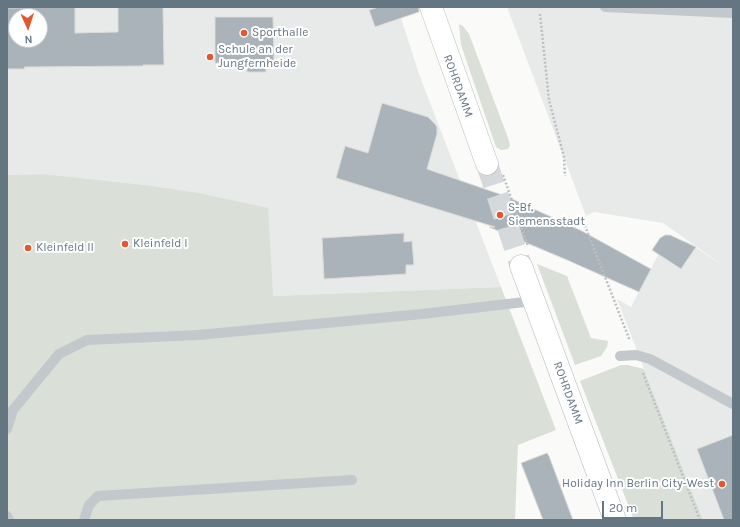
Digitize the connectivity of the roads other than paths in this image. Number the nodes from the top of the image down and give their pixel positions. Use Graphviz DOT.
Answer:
graph roads {
  1 [pos="431,7"];
  2 [pos="605,7"];
  3 [pos="733,13"];
  4 [pos="487,164"];
  5 [pos="521,266"];
  6 [pos="533,300"];
  7 [pos="620,356"];
  8 [pos="733,404"];
  9 [pos="7,429"];
  10 [pos="352,480"];
  11 [pos="7,516"];
  12 [pos="9,520"];
  13 [pos="84,520"];
  14 [pos="615,520"];
  1 -- 4 [label="main road, ROHRDAMM"];
  2 -- 3 [label="lane"];
  5 -- 6 [label="main road, ROHRDAMM"];
  6 -- 9 [label="lane"];
  6 -- 14 [label="main road, ROHRDAMM"];
  7 -- 8 [label="lane"];
  10 -- 13 [label="lane"];
  11 -- 12 [label="lane"];
}
